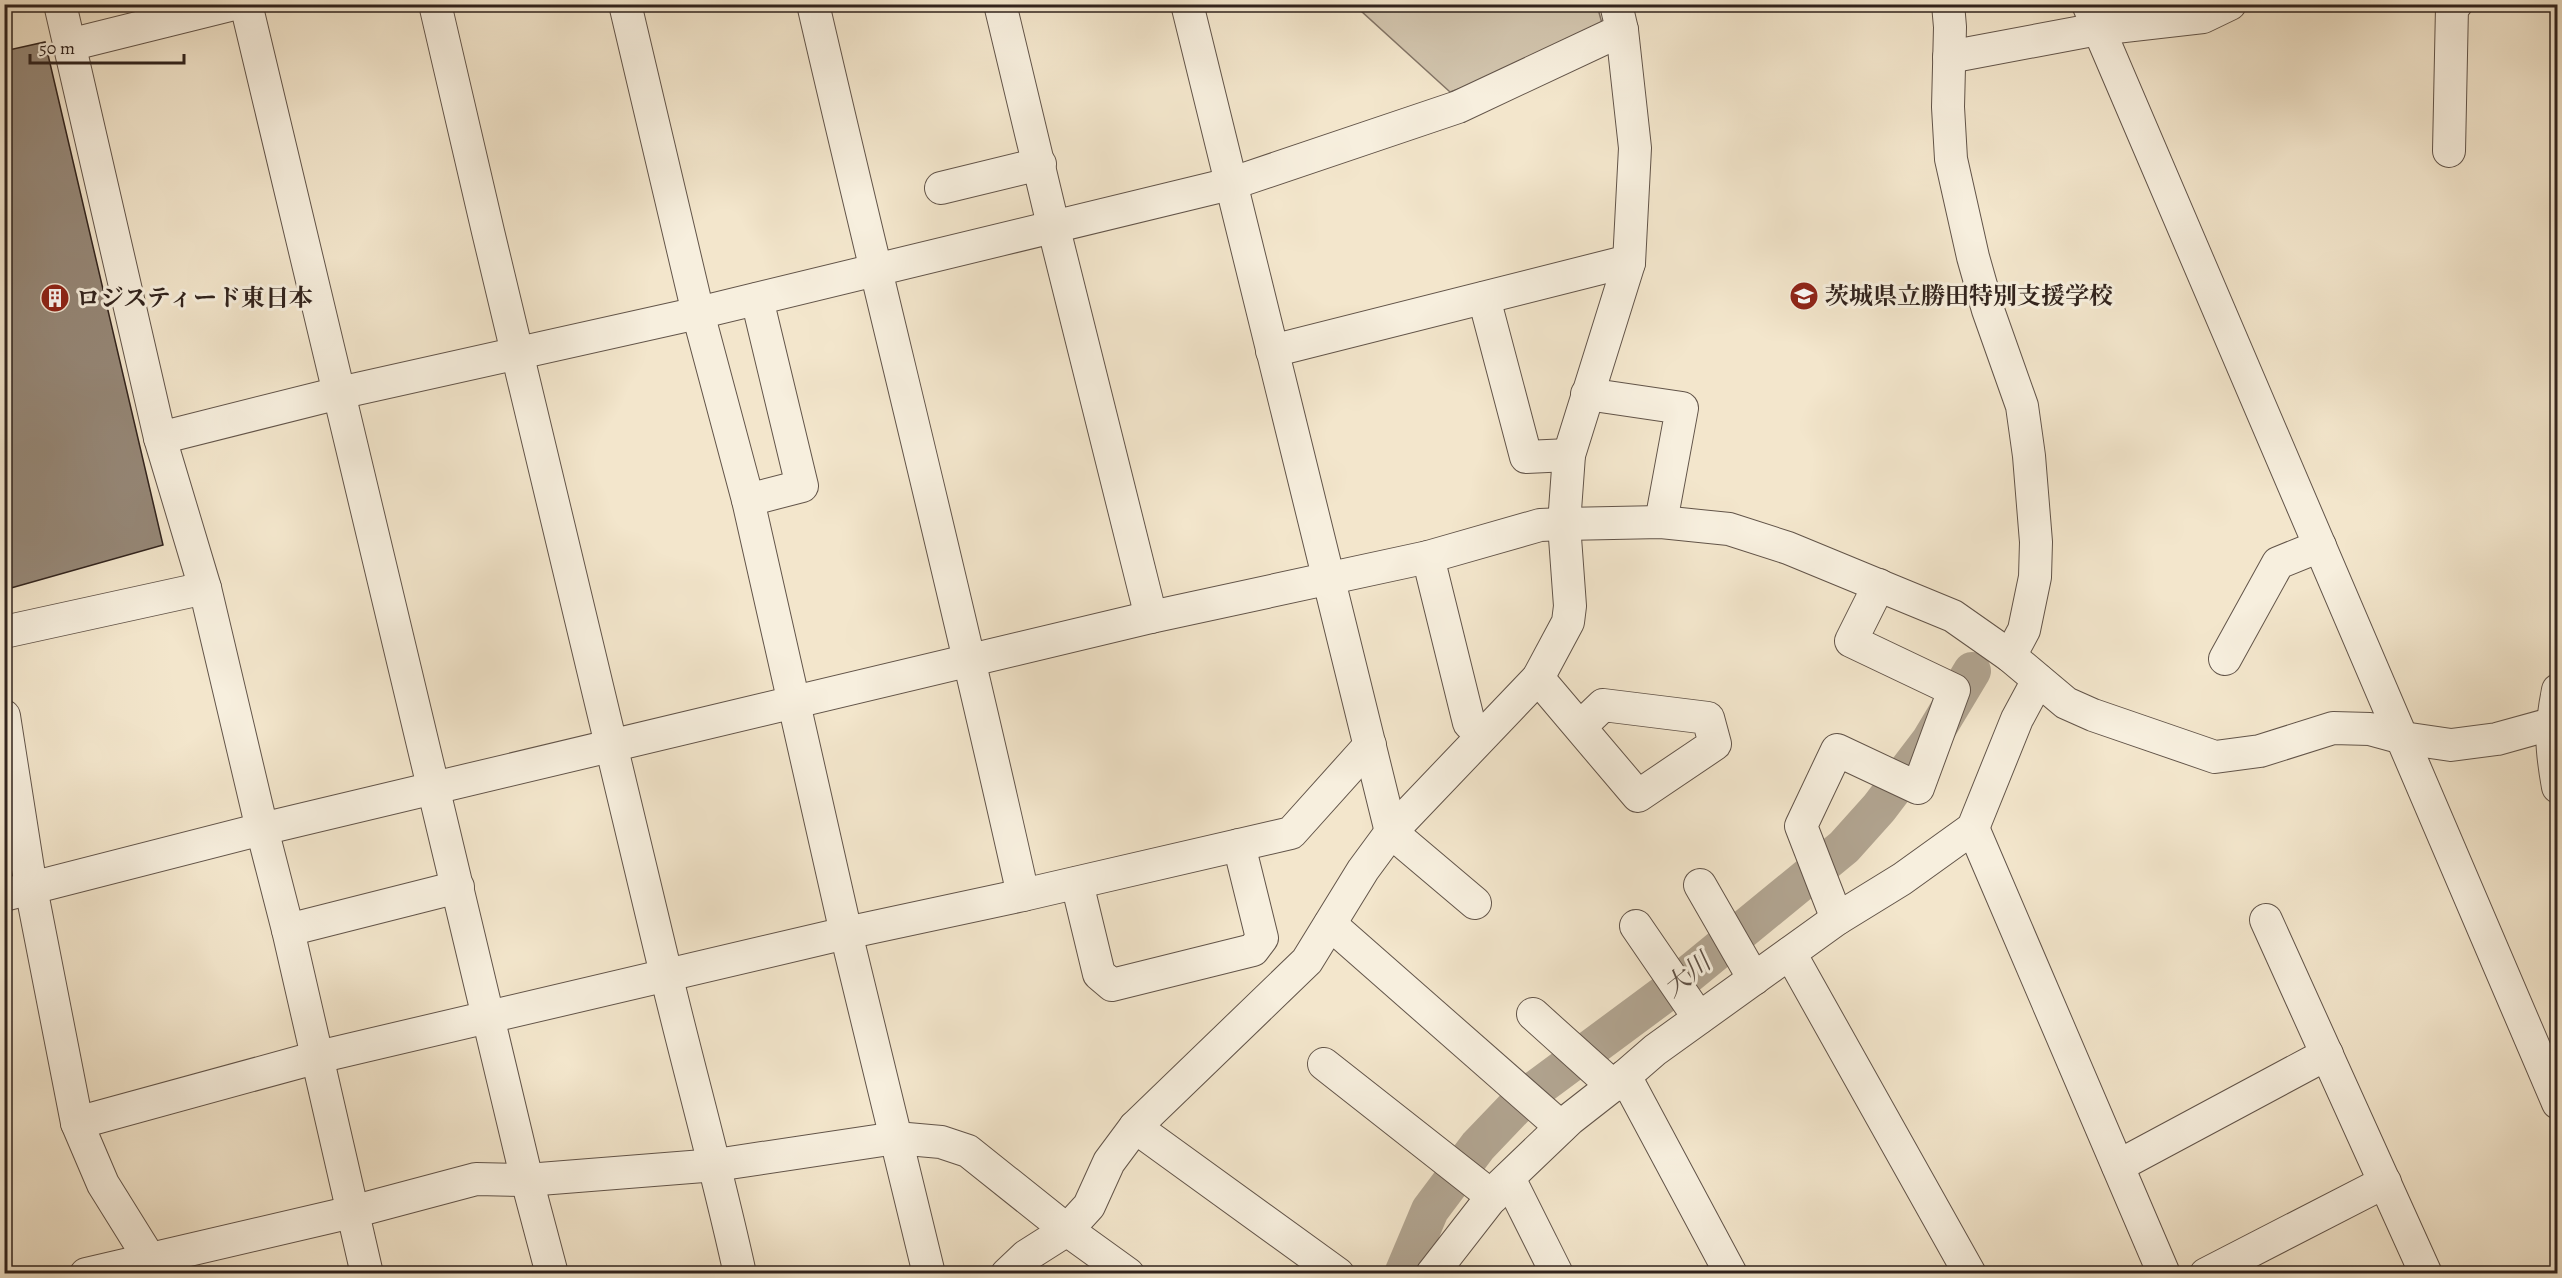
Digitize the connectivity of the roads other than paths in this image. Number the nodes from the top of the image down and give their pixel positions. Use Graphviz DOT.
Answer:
graph roads {
  1 [pos="60,4"];
  2 [pos="234,4"];
  3 [pos="246,4"];
  4 [pos="435,4"];
  5 [pos="625,4"];
  6 [pos="813,4"];
  7 [pos="1000,4"];
  8 [pos="1187,4"];
  9 [pos="1948,4"];
  10 [pos="2230,4"];
  11 [pos="2456,4"];
  12 [pos="1619,17"];
  13 [pos="2093,17"];
  14 [pos="69,45"];
  15 [pos="1949,57"];
  16 [pos="2449,151"];
  17 [pos="1040,164"];
  18 [pos="1230,184"];
  19 [pos="941,188"];
  20 [pos="1053,225"];
  21 [pos="1629,263"];
  22 [pos="875,269"];
  23 [pos="757,298"];
  24 [pos="1484,298"];
  25 [pos="698,313"];
  26 [pos="1272,351"];
  27 [pos="516,352"];
  28 [pos="339,393"];
  29 [pos="1587,394"];
  30 [pos="160,438"];
  31 [pos="1569,455"];
  32 [pos="748,500"];
  33 [pos="1661,522"];
  34 [pos="1564,524"];
  35 [pos="2320,546"];
  36 [pos="1428,557"];
  37 [pos="1330,579"];
  38 [pos="1879,585"];
  39 [pos="205,588"];
  40 [pos="1151,618"];
  41 [pos="4,632"];
  42 [pos="2010,656"];
  43 [pos="2225,659"];
  44 [pos="971,661"];
  45 [pos="1538,678"];
  46 [pos="2038,680"];
  47 [pos="2558,690"];
  48 [pos="795,704"];
  49 [pos="4,716"];
  50 [pos="2551,724"];
  51 [pos="1580,727"];
  52 [pos="1482,735"];
  53 [pos="2403,738"];
  54 [pos="1370,745"];
  55 [pos="612,747"];
  56 [pos="2558,787"];
  57 [pos="434,789"];
  58 [pos="1973,828"];
  59 [pos="262,829"];
  60 [pos="1391,832"];
  61 [pos="1239,845"];
  62 [pos="1077,883"];
  63 [pos="1700,885"];
  64 [pos="458,887"];
  65 [pos="18,892"];
  66 [pos="1023,895"];
  67 [pos="1475,903"];
  68 [pos="1837,919"];
  69 [pos="2266,920"];
  70 [pos="1330,924"];
  71 [pos="1636,926"];
  72 [pos="288,930"];
  73 [pos="846,933"];
  74 [pos="1790,953"];
  75 [pos="666,976"];
  76 [pos="1754,979"];
  77 [pos="1533,1014"];
  78 [pos="489,1017"];
  79 [pos="1699,1018"];
  80 [pos="2327,1054"];
  81 [pos="318,1056"];
  82 [pos="1324,1064"];
  83 [pos="1619,1081"];
  84 [pos="2558,1103"];
  85 [pos="76,1123"];
  86 [pos="1135,1127"];
  87 [pos="1561,1127"];
  88 [pos="896,1138"];
  89 [pos="716,1165"];
  90 [pos="2118,1166"];
  91 [pos="527,1180"];
  92 [pos="2385,1182"];
  93 [pos="1501,1188"];
  94 [pos="352,1212"];
  95 [pos="1067,1230"];
  96 [pos="154,1266"];
  97 [pos="546,1272"];
  98 [pos="86,1274"];
  99 [pos="368,1274"];
  100 [pos="740,1274"];
  101 [pos="928,1274"];
  102 [pos="1007,1274"];
  103 [pos="1128,1274"];
  104 [pos="1338,1274"];
  105 [pos="1432,1274"];
  106 [pos="1557,1274"];
  107 [pos="1731,1274"];
  108 [pos="1970,1274"];
  109 [pos="2164,1274"];
  110 [pos="2206,1274"];
  111 [pos="2426,1274"];
  1 -- 14 [label="street"];
  2 -- 14 [label="street"];
  3 -- 28 [label="street"];
  4 -- 27 [label="street"];
  5 -- 25 [label="street"];
  6 -- 22 [label="street"];
  7 -- 17 [label="street"];
  8 -- 18 [label="street"];
  9 -- 15 [label="street"];
  10 -- 13 [label="street"];
  11 -- 16 [label="street"];
  12 -- 18 [label="street"];
  12 -- 21 [label="street"];
  13 -- 15 [label="street"];
  13 -- 35 [label="street"];
  14 -- 30 [label="street"];
  15 -- 42 [label="street"];
  17 -- 19 [label="street"];
  17 -- 20 [label="street"];
  18 -- 20 [label="street"];
  18 -- 26 [label="street"];
  20 -- 22 [label="street"];
  20 -- 40 [label="street"];
  21 -- 24 [label="street"];
  21 -- 29 [label="street"];
  22 -- 23 [label="street"];
  22 -- 44 [label="street"];
  23 -- 25 [label="street"];
  23 -- 32 [label="street"];
  24 -- 26 [label="street"];
  24 -- 31 [label="street"];
  25 -- 27 [label="street"];
  25 -- 32 [label="street"];
  26 -- 37 [label="street"];
  27 -- 28 [label="street"];
  27 -- 55 [label="street"];
  28 -- 30 [label="street"];
  28 -- 57 [label="street"];
  29 -- 31 [label="street"];
  29 -- 33 [label="street"];
  30 -- 39 [label="street"];
  31 -- 34 [label="street"];
  32 -- 48 [label="street"];
  33 -- 34 [label="street"];
  33 -- 38 [label="street"];
  34 -- 36 [label="street"];
  34 -- 45 [label="street"];
  35 -- 43 [label="street"];
  35 -- 53 [label="street"];
  36 -- 37 [label="street"];
  36 -- 52 [label="street"];
  37 -- 40 [label="street"];
  37 -- 54 [label="street"];
  38 -- 42 [label="street"];
  38 -- 68 [label="street"];
  39 -- 41 [label="street"];
  39 -- 59 [label="street"];
  40 -- 44 [label="street"];
  42 -- 46 [label="street"];
  44 -- 48 [label="street"];
  44 -- 66 [label="street"];
  45 -- 51 [label="street"];
  45 -- 52 [label="street"];
  46 -- 53 [label="street"];
  46 -- 58 [label="street"];
  47 -- 50 [label="street"];
  48 -- 55 [label="street"];
  48 -- 73 [label="street"];
  49 -- 65 [label="street"];
  50 -- 53 [label="street"];
  50 -- 56 [label="street"];
  52 -- 60 [label="street"];
  53 -- 84 [label="street"];
  54 -- 60 [label="street"];
  54 -- 61 [label="street"];
  55 -- 57 [label="street"];
  55 -- 75 [label="street"];
  57 -- 59 [label="street"];
  57 -- 64 [label="street"];
  58 -- 68 [label="street"];
  58 -- 90 [label="street"];
  59 -- 65 [label="street"];
  59 -- 72 [label="street"];
  60 -- 67 [label="street"];
  60 -- 70 [label="street"];
  61 -- 62 [label="street"];
  61 -- 62 [label="street"];
  62 -- 66 [label="street"];
  63 -- 76 [label="street"];
  64 -- 72 [label="street"];
  64 -- 78 [label="street"];
  65 -- 85 [label="street"];
  66 -- 73 [label="street"];
  68 -- 74 [label="street"];
  69 -- 80 [label="street"];
  70 -- 86 [label="street"];
  70 -- 87 [label="street"];
  71 -- 79 [label="street"];
  72 -- 81 [label="street"];
  73 -- 75 [label="street"];
  73 -- 88 [label="street"];
  74 -- 76 [label="street"];
  74 -- 108 [label="street"];
  75 -- 78 [label="street"];
  75 -- 89 [label="street"];
  76 -- 79 [label="street"];
  77 -- 83 [label="street"];
  78 -- 81 [label="street"];
  78 -- 91 [label="street"];
  79 -- 83 [label="street"];
  80 -- 90 [label="street"];
  80 -- 92 [label="street"];
  81 -- 85 [label="street"];
  81 -- 94 [label="street"];
  82 -- 93 [label="street"];
  83 -- 87 [label="street"];
  83 -- 107 [label="street"];
  85 -- 96 [label="street"];
  86 -- 95 [label="street"];
  86 -- 104 [label="street"];
  87 -- 93 [label="street"];
  88 -- 89 [label="street"];
  88 -- 95 [label="street"];
  88 -- 101 [label="street"];
  89 -- 91 [label="street"];
  89 -- 100 [label="street"];
  90 -- 109 [label="street"];
  91 -- 94 [label="street"];
  91 -- 97 [label="street"];
  92 -- 110 [label="street"];
  92 -- 111 [label="street"];
  93 -- 105 [label="street"];
  93 -- 106 [label="street"];
  94 -- 96 [label="street"];
  94 -- 99 [label="street"];
  95 -- 102 [label="street"];
  95 -- 103 [label="street"];
  96 -- 98 [label="street"];
}
